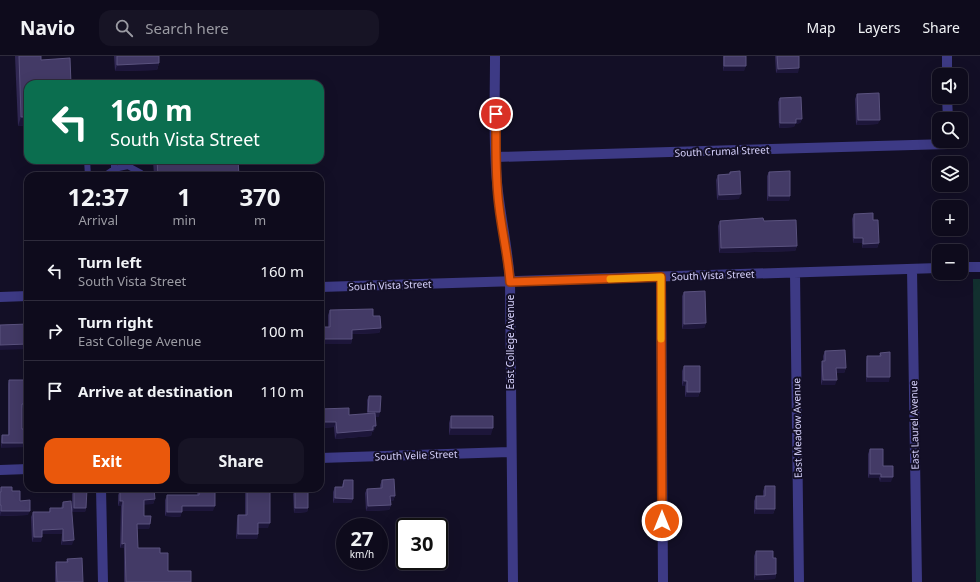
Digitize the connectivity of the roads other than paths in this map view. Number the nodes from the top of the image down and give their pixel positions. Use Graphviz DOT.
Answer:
graph roads {
  1 [pos="495,56"];
  2 [pos="947,56"];
  3 [pos="947,68"];
  4 [pos="932,143"];
  5 [pos="496,157"];
  6 [pos="114,164"];
  7 [pos="114,169"];
  8 [pos="110,172"];
  9 [pos="139,172"];
  10 [pos="968,267"];
  11 [pos="980,267"];
  12 [pos="932,268"];
  13 [pos="912,269"];
  14 [pos="795,273"];
  15 [pos="661,277"];
  16 [pos="510,282"];
  17 [pos="324,287"];
  18 [pos="0,296"];
  19 [pos="24,296"];
  20 [pos="511,452"];
  21 [pos="324,458"];
  22 [pos="24,469"];
  23 [pos="0,470"];
  24 [pos="101,492"];
  25 [pos="103,582"];
  26 [pos="513,582"];
  27 [pos="663,582"];
  28 [pos="799,582"];
  29 [pos="916,582"];
  1 -- 5 [label="street, East College Avenue"];
  2 -- 3 [label="street"];
  4 -- 5 [label="street, South Crumal Street"];
  5 -- 16 [label="street, East College Avenue"];
  6 -- 7 [label="lane"];
  7 -- 8 [label="lane"];
  7 -- 9 [label="lane"];
  10 -- 11 [label="street"];
  12 -- 13 [label="street, South Vista Street"];
  13 -- 14 [label="street, South Vista Street"];
  13 -- 29 [label="street, East Laurel Avenue"];
  14 -- 15 [label="street, South Vista Street"];
  14 -- 28 [label="street, East Meadow Avenue"];
  15 -- 16 [label="street, South Vista Street"];
  15 -- 27 [label="street"];
  16 -- 17 [label="street, South Vista Street"];
  16 -- 20 [label="street, East College Avenue"];
  18 -- 19 [label="street"];
  20 -- 21 [label="street, South Velie Street"];
  20 -- 26 [label="street, East College Avenue"];
  22 -- 23 [label="street"];
  24 -- 25 [label="street"];
}
